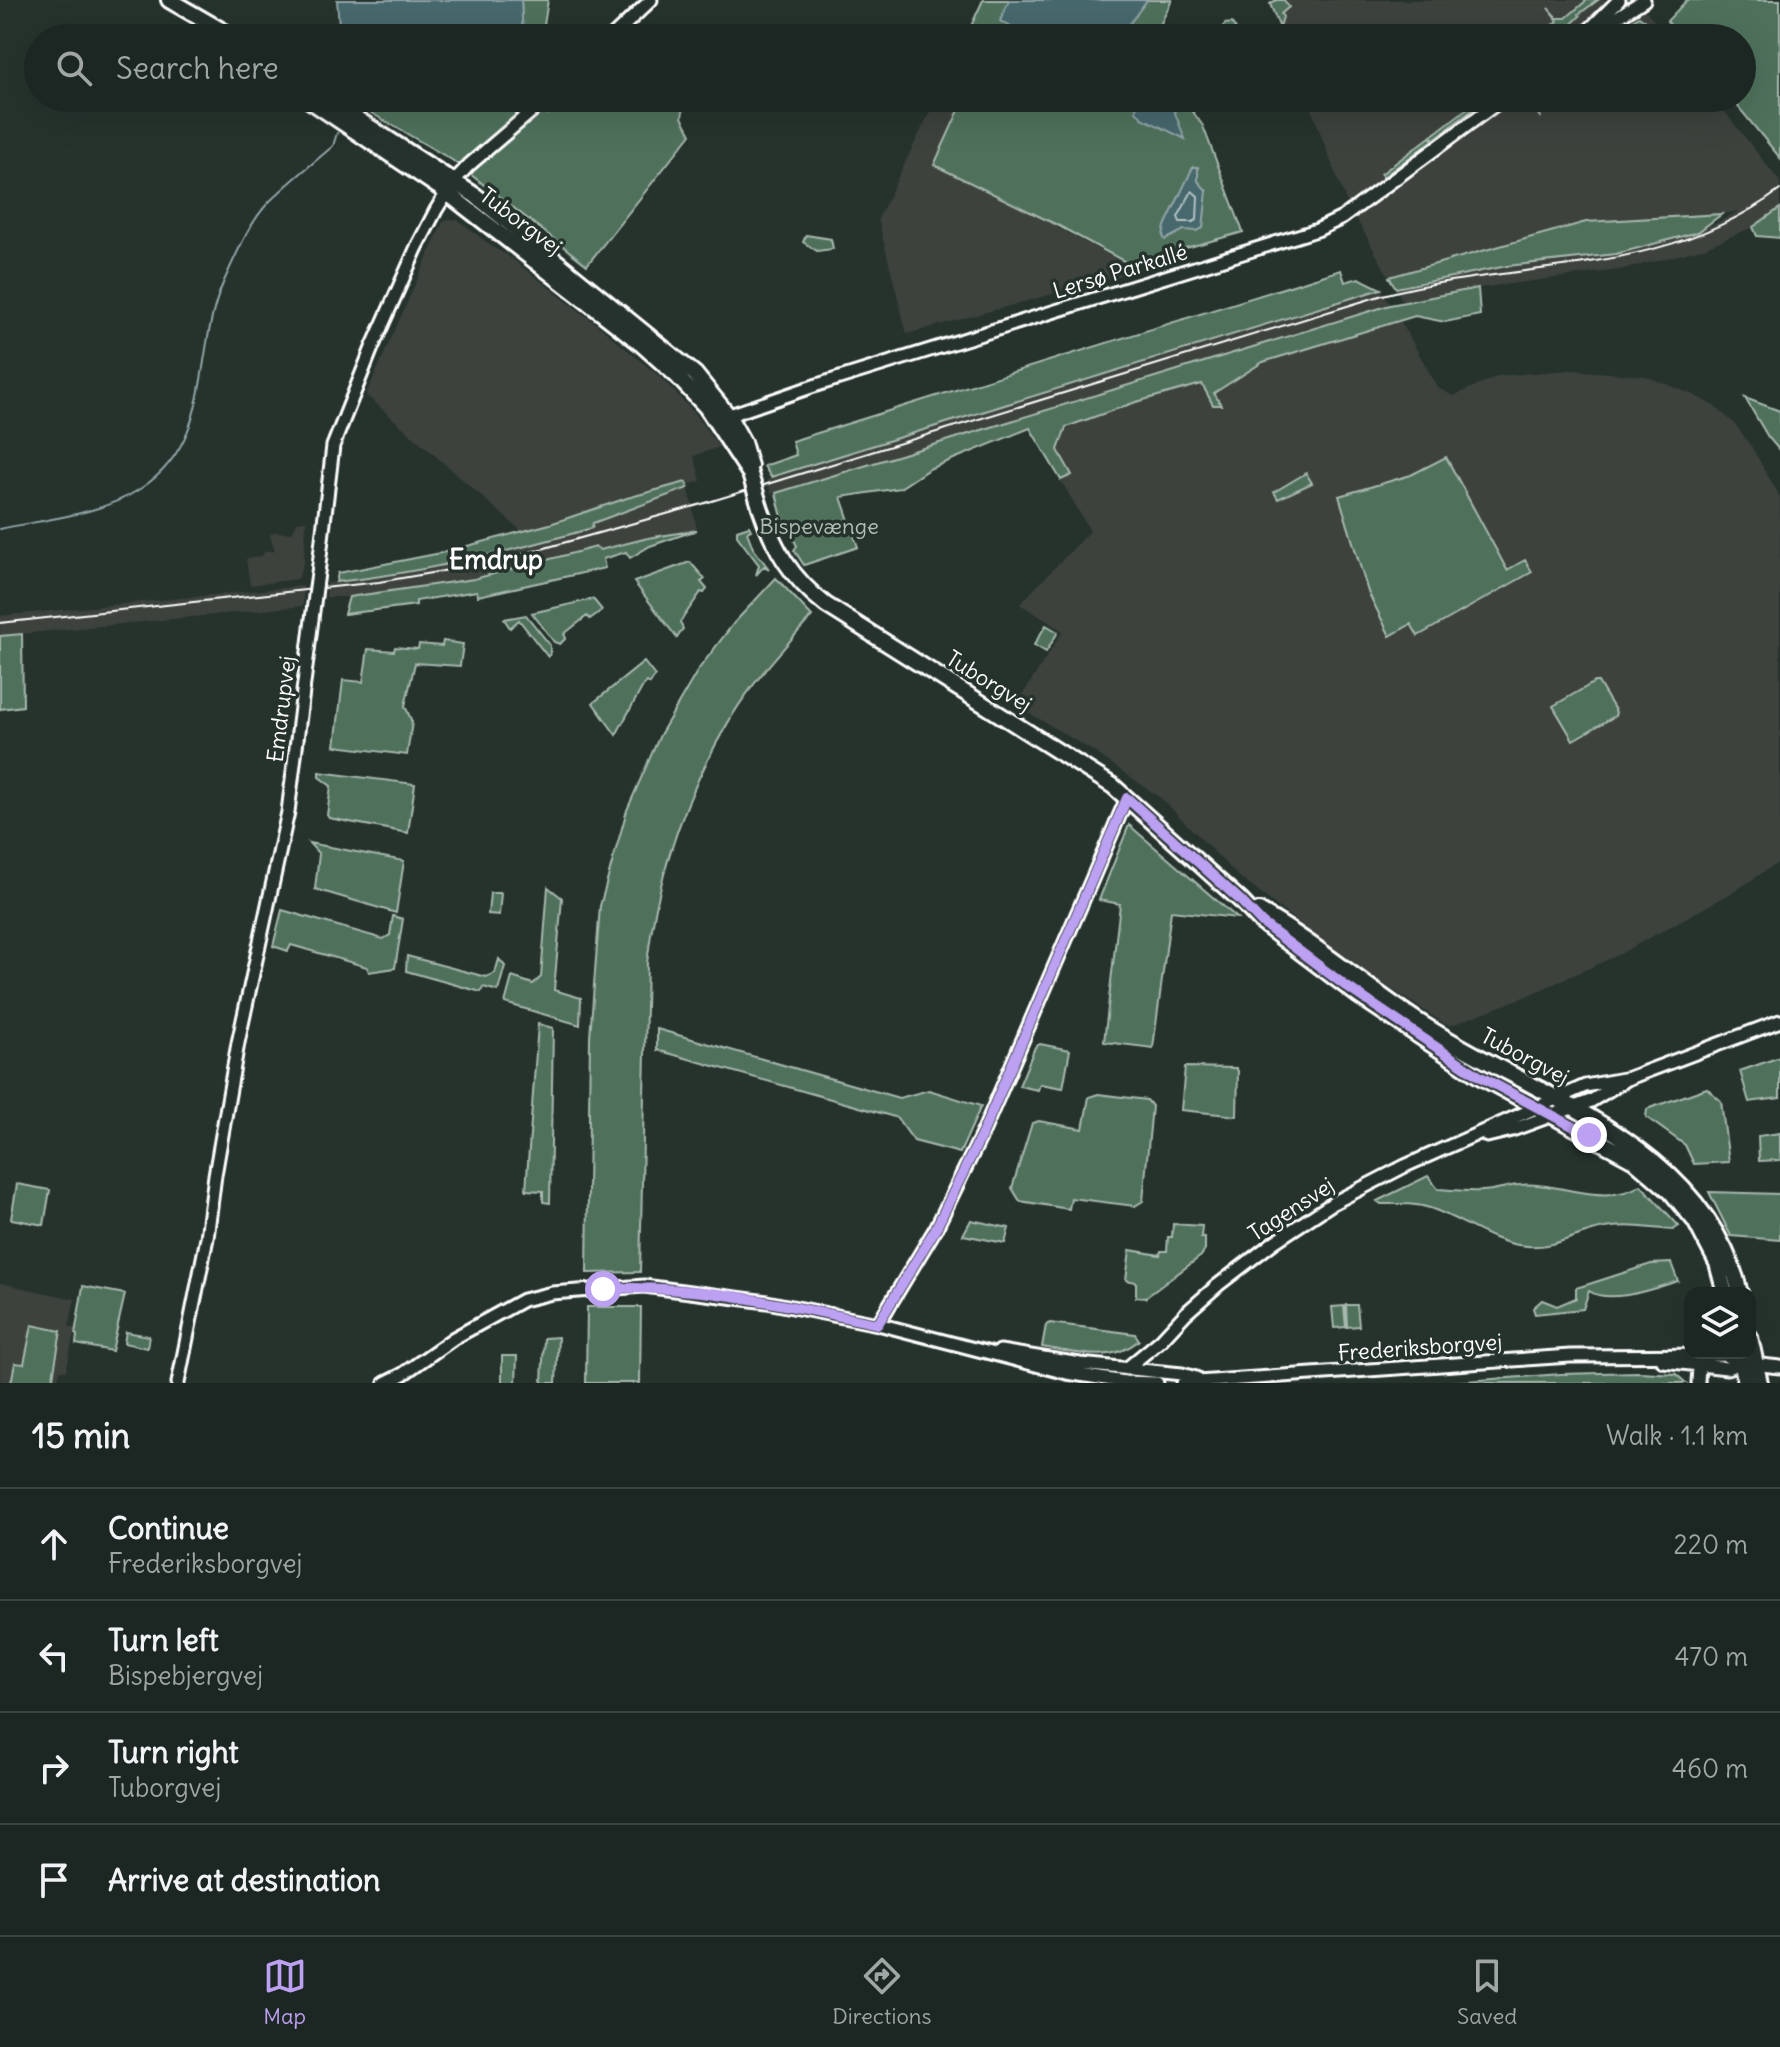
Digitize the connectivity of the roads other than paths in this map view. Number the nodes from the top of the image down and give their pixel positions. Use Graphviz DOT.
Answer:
graph roads {
  1 [pos="169,0"];
  2 [pos="651,0"];
  3 [pos="1619,0"];
  4 [pos="1644,0"];
  5 [pos="187,12"];
  6 [pos="201,24"];
  7 [pos="209,24"];
  8 [pos="626,24"];
  9 [pos="1595,24"];
  10 [pos="1607,24"];
  11 [pos="329,112"];
  12 [pos="345,112"];
  13 [pos="532,112"];
  14 [pos="1485,112"];
  15 [pos="450,187"];
  16 [pos="723,417"];
  17 [pos="1127,798"];
  18 [pos="1241,901"];
  19 [pos="1780,1021"];
  20 [pos="1629,1078"];
  21 [pos="1548,1106"];
  22 [pos="1573,1107"];
  23 [pos="1463,1142"];
  24 [pos="1723,1287"];
  25 [pos="1738,1287"];
  26 [pos="878,1324"];
  27 [pos="1161,1340"];
  28 [pos="988,1350"];
  29 [pos="1639,1357"];
  30 [pos="1746,1360"];
  31 [pos="1699,1366"];
  32 [pos="1780,1367"];
  33 [pos="1126,1369"];
  34 [pos="1147,1371"];
  35 [pos="1094,1377"];
  36 [pos="1205,1380"];
  37 [pos="392,1382"];
  38 [pos="178,1383"];
  39 [pos="1157,1383"];
  40 [pos="1183,1383"];
  41 [pos="1698,1383"];
  42 [pos="1746,1383"];
  43 [pos="1760,1383"];
  1 -- 5 [label="main road"];
  2 -- 8 [label="street"];
  3 -- 9 [label="street"];
  4 -- 10 [label="street"];
  5 -- 6 [label="main road"];
  5 -- 7 [label="main road"];
  11 -- 15 [label="main road, Tuborgvej"];
  12 -- 15 [label="main road, Tuborgvej"];
  13 -- 15 [label="street, Emdrupvej"];
  14 -- 16 [label="street, Lersø Parkallé"];
  15 -- 16 [label="main road, Tuborgvej"];
  15 -- 38 [label="street, Emdrupvej, bridge"];
  16 -- 17 [label="main road, Tuborgvej, bridge"];
  17 -- 18 [label="main road, Tuborgvej"];
  17 -- 26 [label="street"];
  18 -- 21 [label="main road, Tuborgvej"];
  18 -- 21 [label="main road, Tuborgvej"];
  19 -- 20 [label="street, Tagensvej"];
  20 -- 21 [label="street, Tagensvej"];
  20 -- 22 [label="street, Tagensvej"];
  21 -- 22 [label="main road, Tuborgvej"];
  21 -- 23 [label="street, Tagensvej"];
  21 -- 23 [label="street, Tagensvej"];
  21 -- 24 [label="main road, Tuborgvej"];
  22 -- 25 [label="main road, Tuborgvej"];
  23 -- 27 [label="street, Tagensvej"];
  26 -- 28 [label="street, Frederiksborgvej"];
  26 -- 37 [label="street, Frederiksborgvej"];
  27 -- 33 [label="street, Tagensvej"];
  27 -- 34 [label="street, Tagensvej"];
  28 -- 33 [label="street, Frederiksborgvej"];
  28 -- 35 [label="street, Frederiksborgvej"];
  29 -- 30 [label="street, Frederiksborgvej"];
  29 -- 31 [label="street, Frederiksborgvej"];
  29 -- 36 [label="street, Frederiksborgvej"];
  30 -- 31 [label="street, Frederiksborgvej"];
  30 -- 32 [label="street, Frederiksborgvej"];
  30 -- 42 [label="main road"];
  30 -- 43 [label="main road"];
  31 -- 41 [label="street"];
  33 -- 34 [label="street, Frederiksborgvej"];
  34 -- 35 [label="street"];
  34 -- 36 [label="street, Frederiksborgvej"];
  35 -- 39 [label="street, Frederiksborgvej"];
  36 -- 40 [label="street, Frederiksborgvej"];
}
